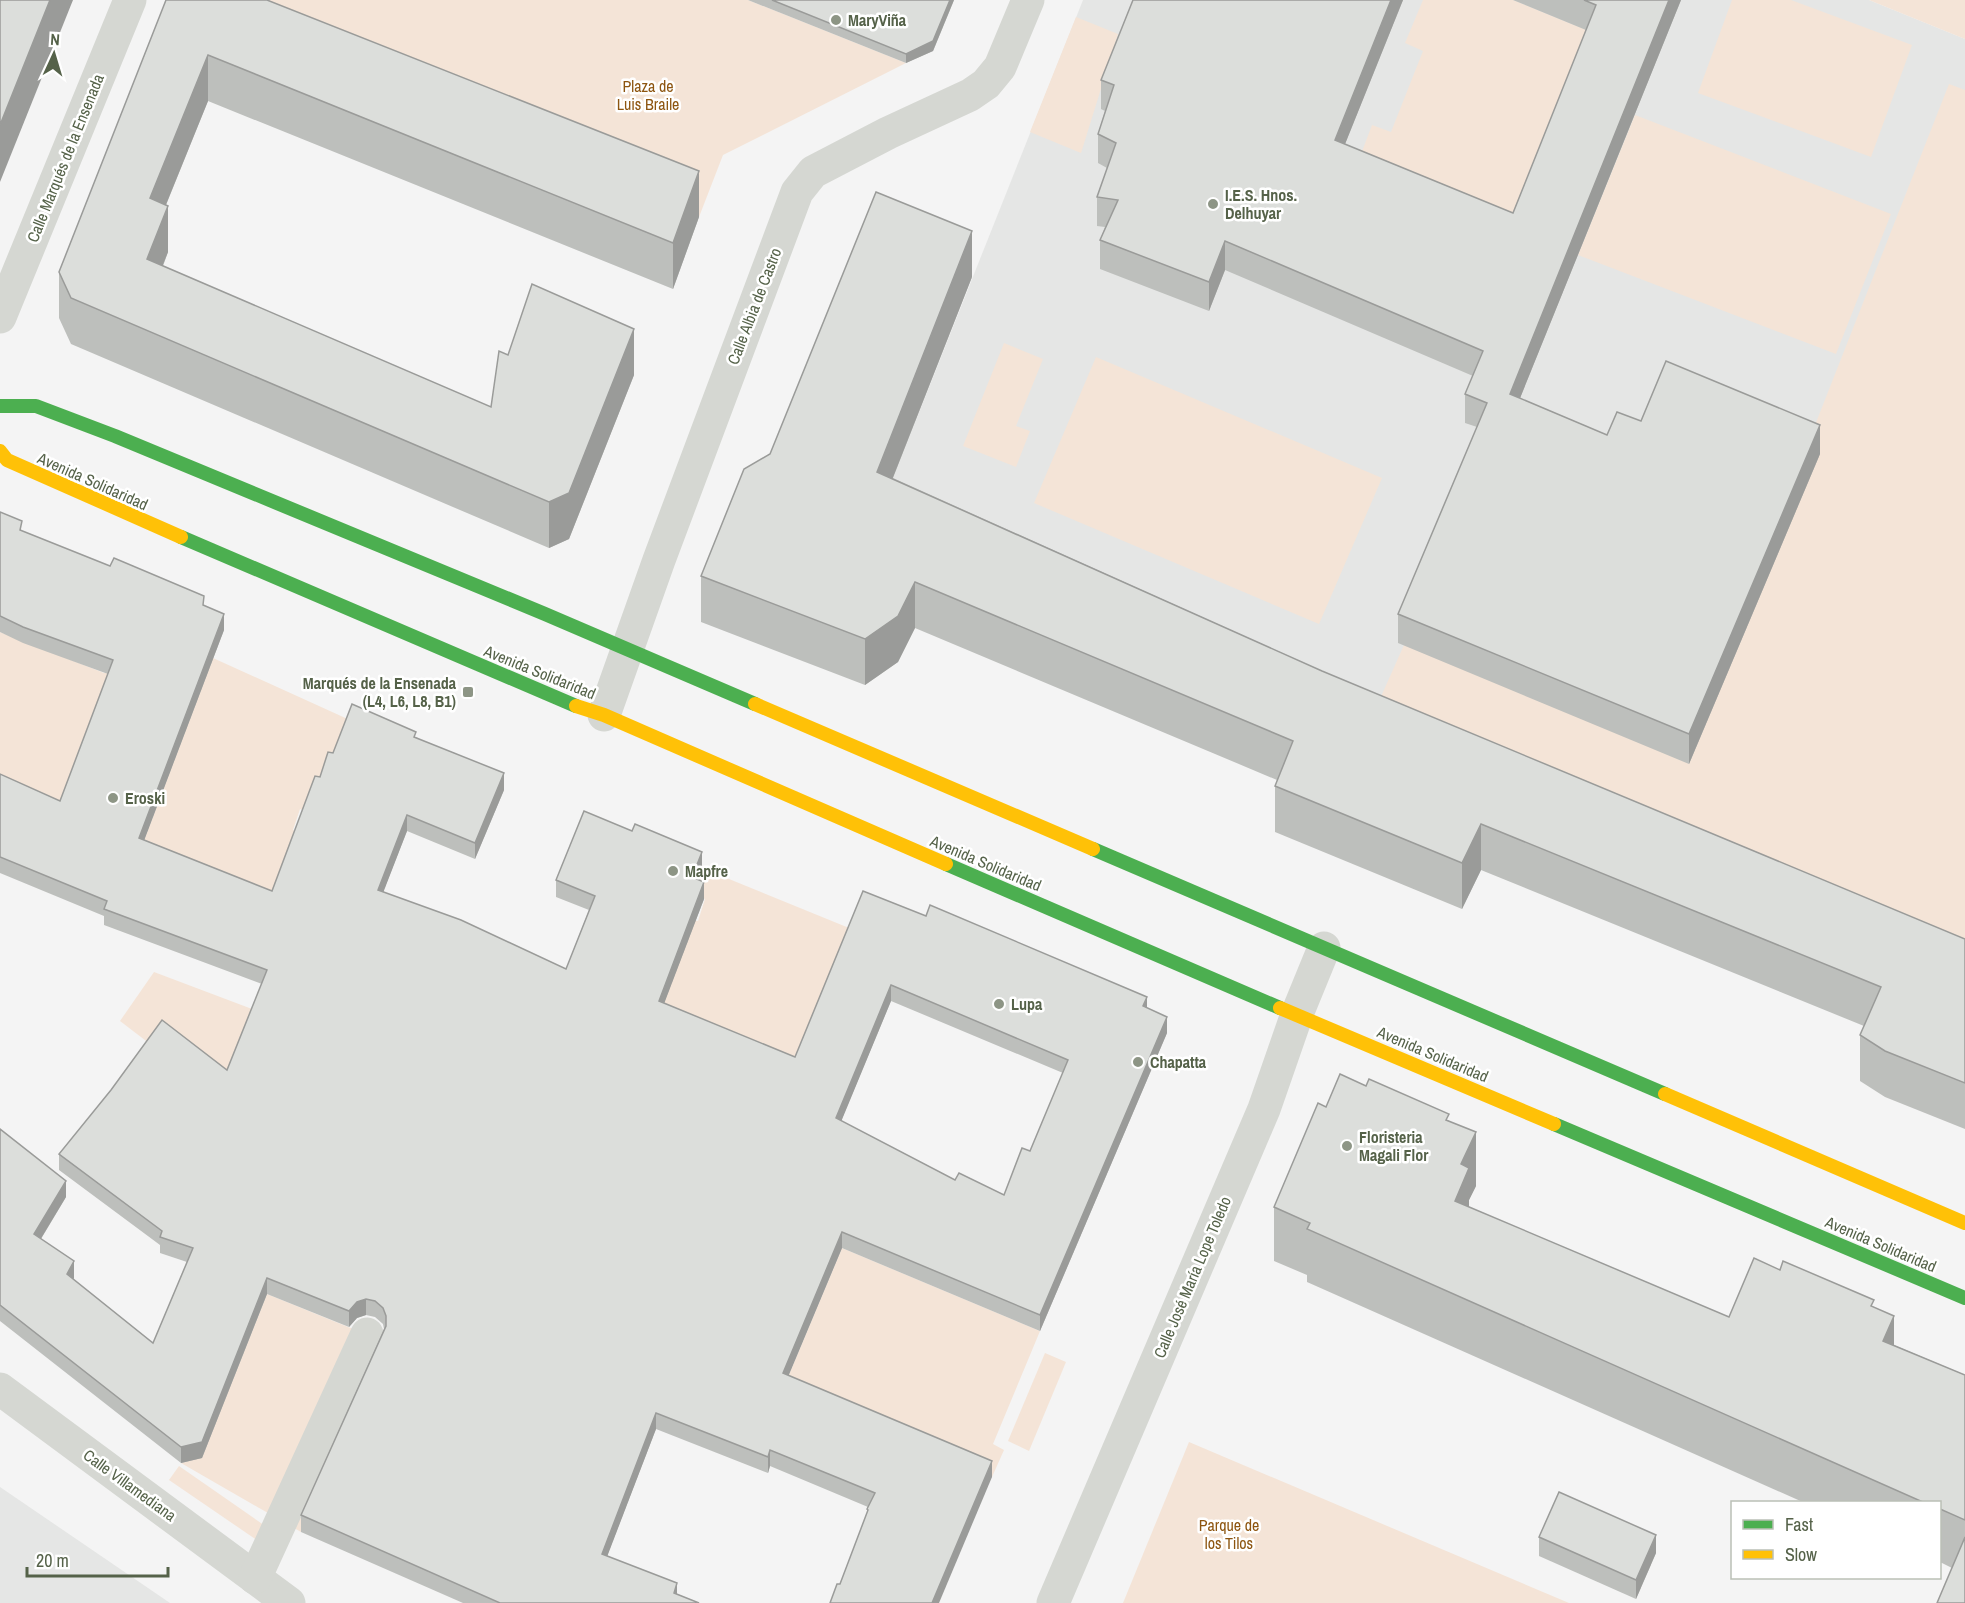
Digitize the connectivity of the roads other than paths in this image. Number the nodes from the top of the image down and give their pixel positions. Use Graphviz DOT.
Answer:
graph roads {
  1 [pos="130,0"];
  2 [pos="1028,0"];
  3 [pos="0,317"];
  4 [pos="0,406"];
  5 [pos="0,451"];
  6 [pos="628,649"];
  7 [pos="604,715"];
  8 [pos="1324,948"];
  9 [pos="1297,1014"];
  10 [pos="1965,1223"];
  11 [pos="1965,1298"];
  12 [pos="367,1334"];
  13 [pos="0,1389"];
  14 [pos="255,1578"];
  15 [pos="289,1603"];
  16 [pos="1053,1603"];
  1 -- 3 [label="street, Calle Marqués de la Ensenada"];
  2 -- 6 [label="street, Calle Albia de Castro"];
  4 -- 6 [label="main road"];
  5 -- 7 [label="main road, Avenida Solidaridad"];
  6 -- 7 [label="street, Calle Albia de Castro"];
  6 -- 8 [label="main road"];
  7 -- 9 [label="main road, Avenida Solidaridad"];
  8 -- 9 [label="street, Calle José María Lope Toledo"];
  8 -- 10 [label="main road"];
  9 -- 11 [label="main road, Avenida Solidaridad"];
  9 -- 16 [label="street, Calle José María Lope Toledo"];
  12 -- 14 [label="street"];
  13 -- 14 [label="street, Calle Villamediana"];
  14 -- 15 [label="street, Calle Villamediana"];
}
